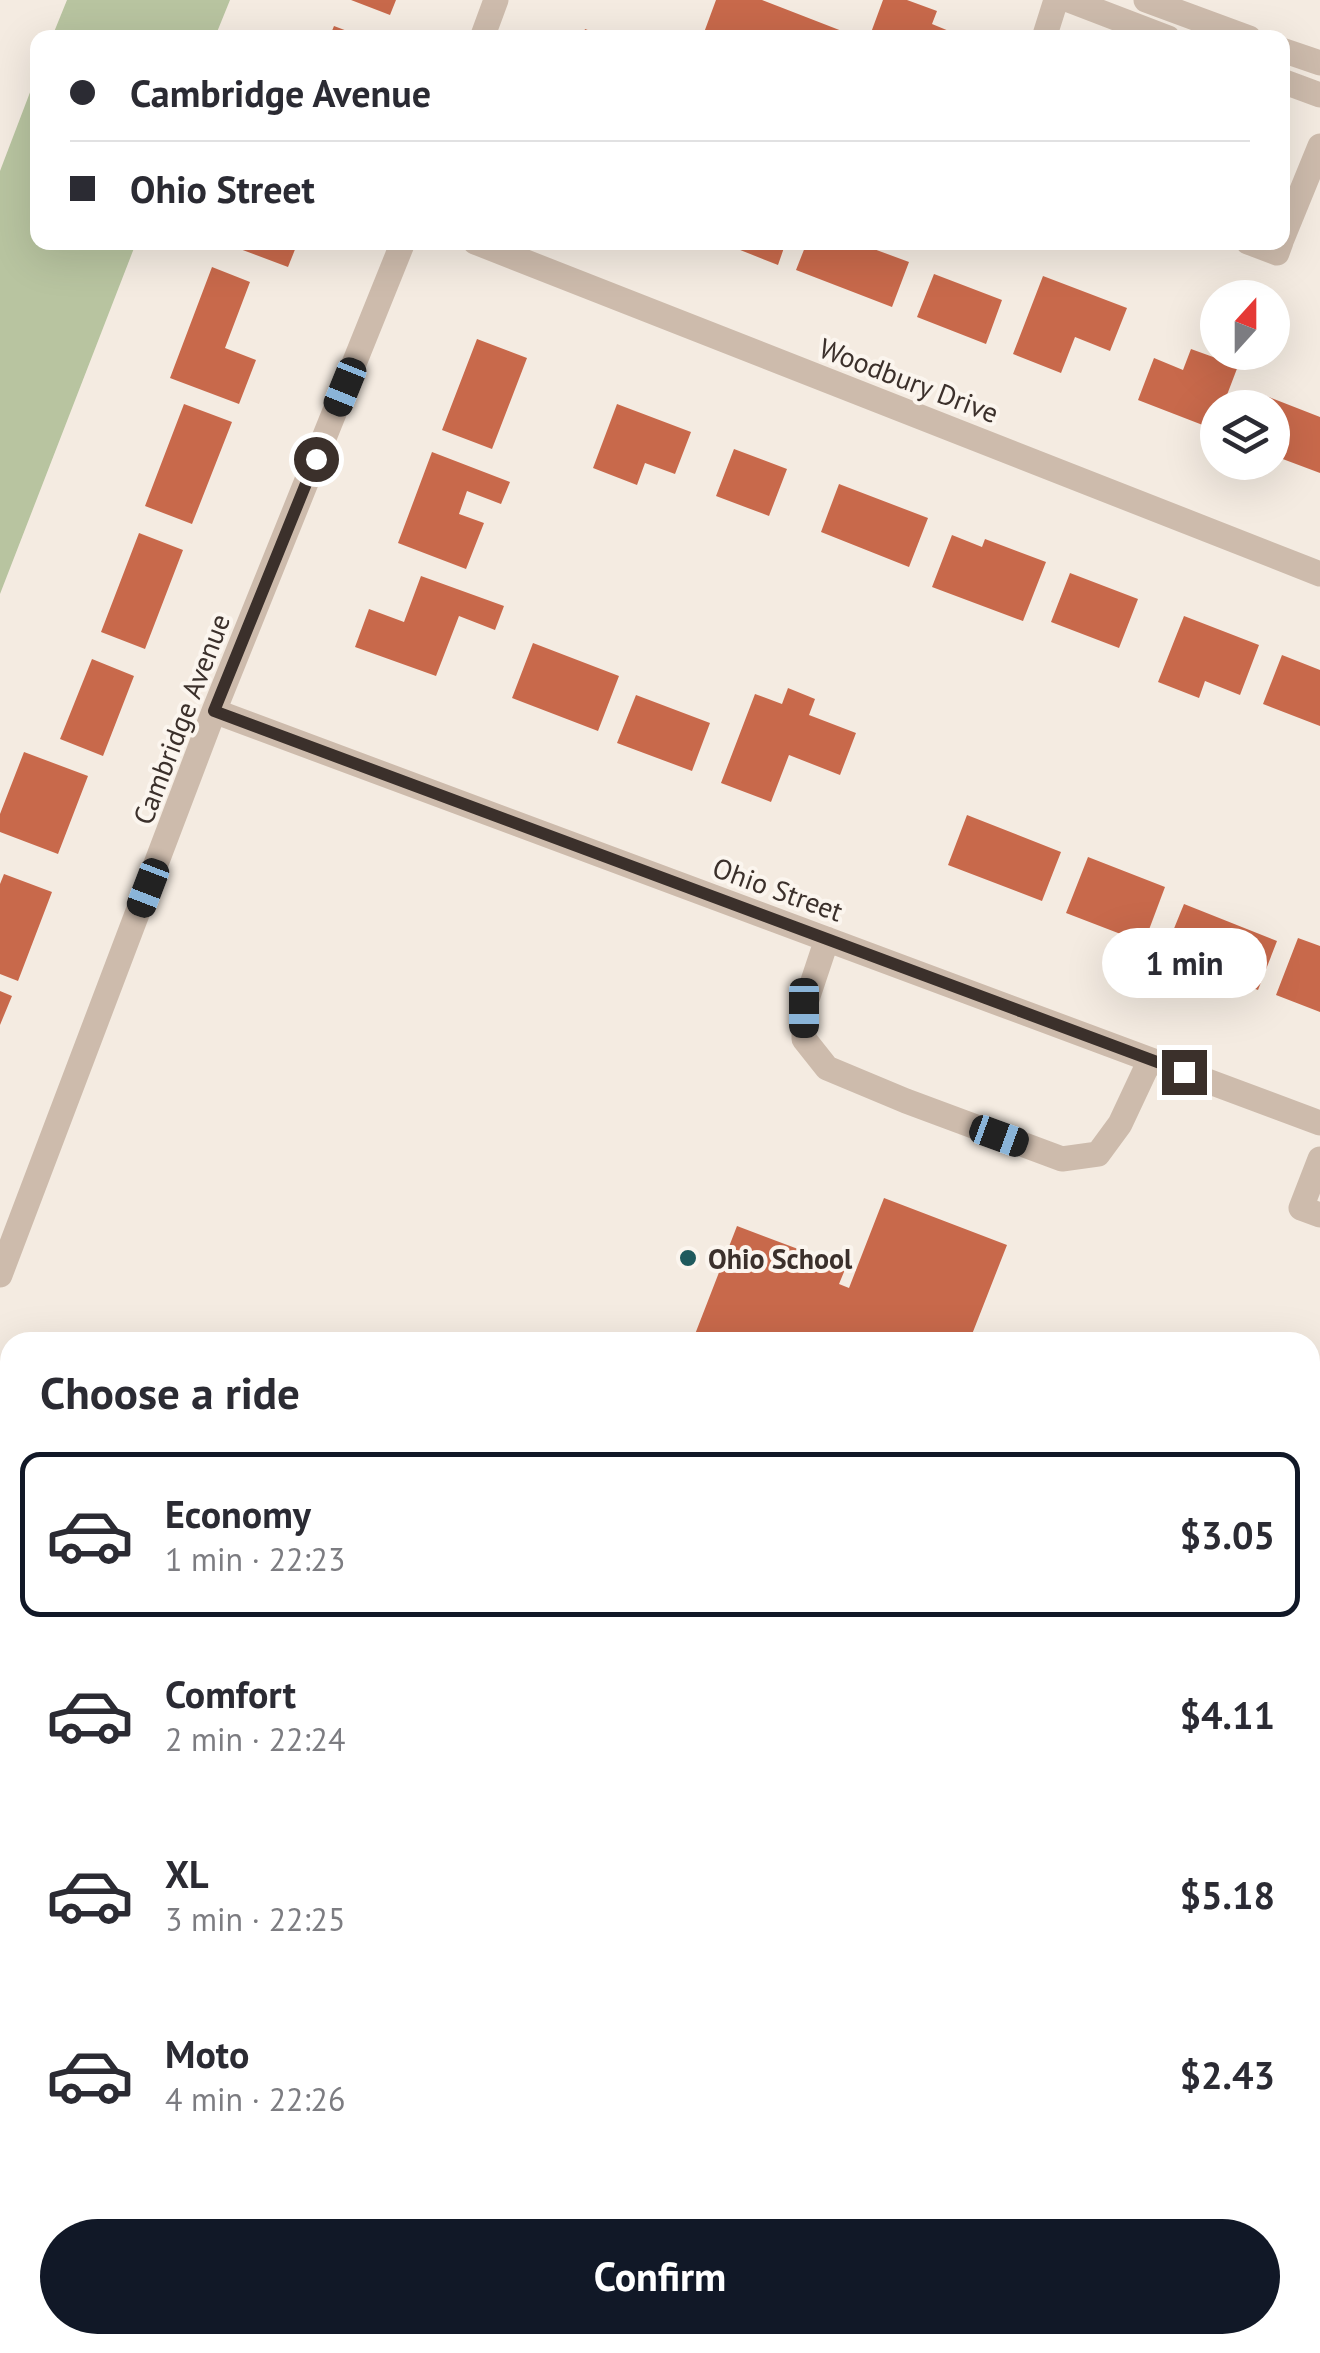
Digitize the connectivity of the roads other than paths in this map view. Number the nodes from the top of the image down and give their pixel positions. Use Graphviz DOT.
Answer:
graph roads {
  1 [pos="496,0"];
  2 [pos="1056,0"];
  3 [pos="1069,0"];
  4 [pos="1146,0"];
  5 [pos="485,30"];
  6 [pos="1047,30"];
  7 [pos="1147,30"];
  8 [pos="1227,30"];
  9 [pos="1290,53"];
  10 [pos="1320,63"];
  11 [pos="1290,84"];
  12 [pos="1320,95"];
  13 [pos="1320,146"];
  14 [pos="1290,221"];
  15 [pos="400,250"];
  16 [pos="495,250"];
  17 [pos="1320,574"];
  18 [pos="214,711"];
  19 [pos="827,939"];
  20 [pos="1150,1060"];
  21 [pos="1320,1123"];
  22 [pos="1320,1159"];
  23 [pos="1320,1215"];
  24 [pos="0,1275"];
  1 -- 5 [label="street"];
  2 -- 6 [label="street"];
  3 -- 7 [label="street"];
  4 -- 8 [label="street"];
  9 -- 10 [label="street"];
  11 -- 12 [label="street"];
  13 -- 14 [label="street"];
  15 -- 18 [label="street, Cambridge Avenue"];
  16 -- 17 [label="street, Woodbury Drive"];
  18 -- 19 [label="street, Ohio Street"];
  18 -- 24 [label="street, Cambridge Avenue"];
  19 -- 20 [label="street, Ohio Street"];
  19 -- 20 [label="street"];
  20 -- 21 [label="street, Ohio Street"];
  22 -- 23 [label="street"];
}
